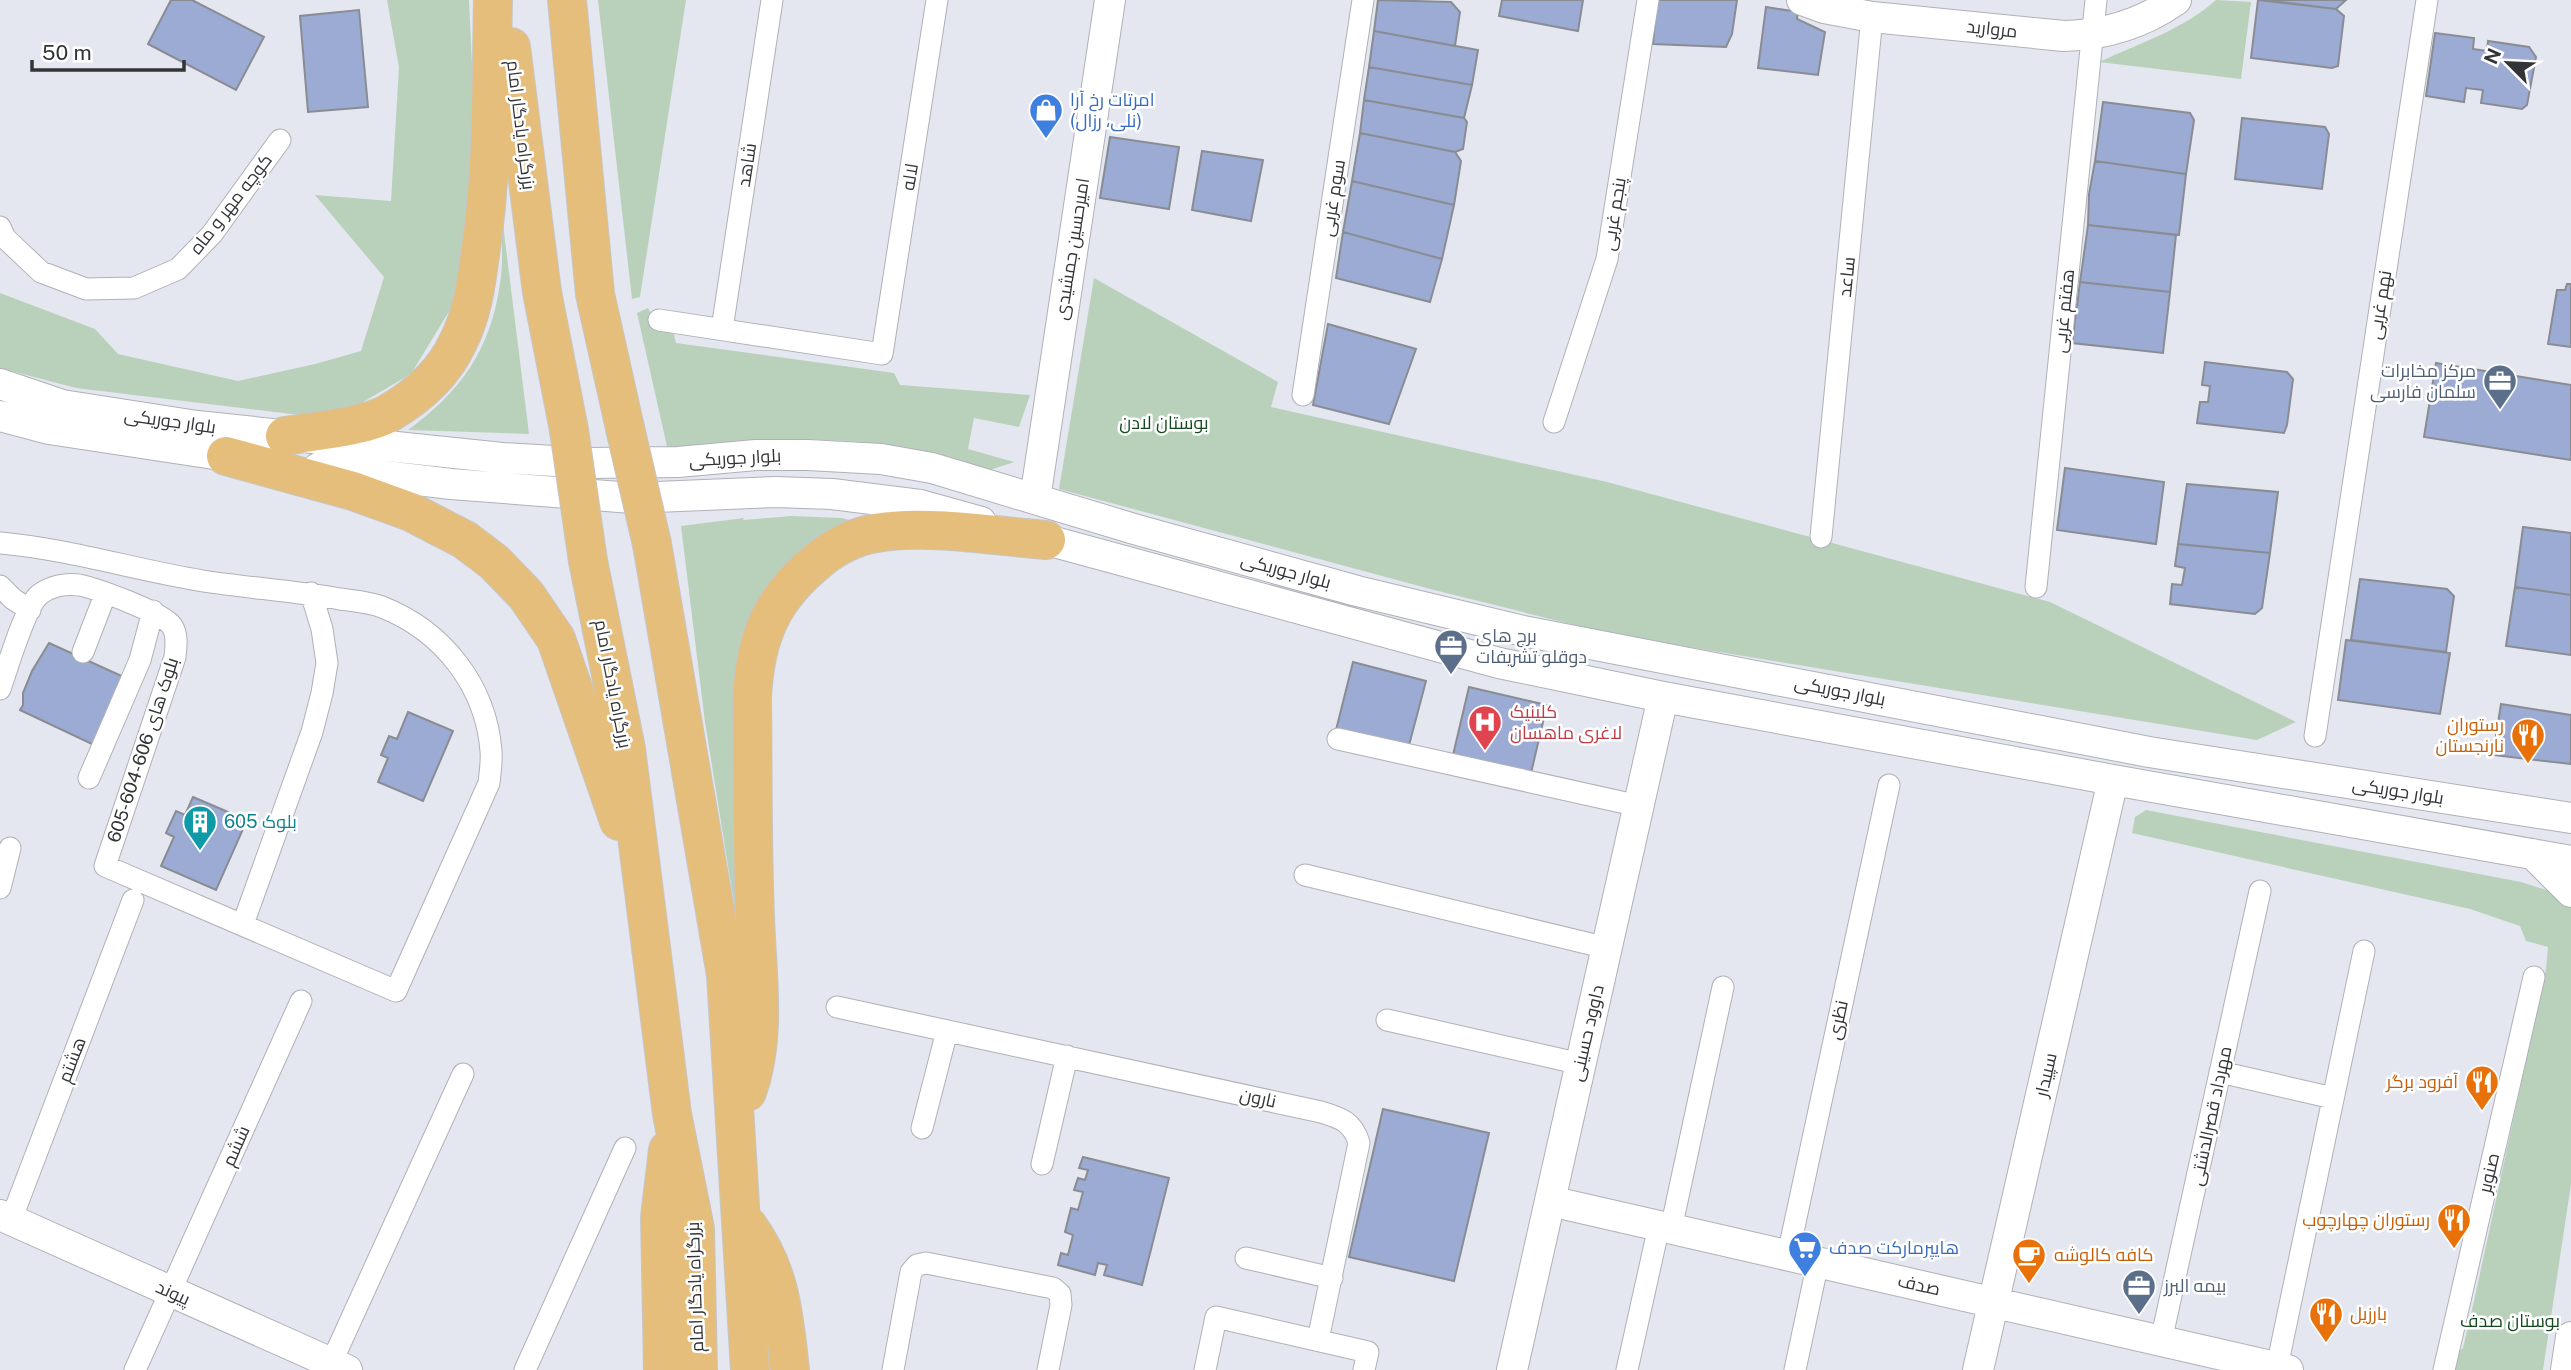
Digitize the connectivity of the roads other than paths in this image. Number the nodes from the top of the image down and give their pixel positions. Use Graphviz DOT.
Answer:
graph roads {
  1 [pos="493,0"];
  2 [pos="506,0"];
  3 [pos="566,0"];
  4 [pos="772,0"];
  5 [pos="937,0"];
  6 [pos="1110,0"];
  7 [pos="1363,0"];
  8 [pos="1648,0"];
  9 [pos="1802,0"];
  10 [pos="2096,0"];
  11 [pos="2176,0"];
  12 [pos="2427,0"];
  13 [pos="1872,17"];
  14 [pos="2092,35"];
  15 [pos="280,140"];
  16 [pos="0,227"];
  17 [pos="659,320"];
  18 [pos="722,329"];
  19 [pos="0,384"];
  20 [pos="1303,396"];
  21 [pos="0,415"];
  22 [pos="1554,422"];
  23 [pos="285,436"];
  24 [pos="226,456"];
  25 [pos="1035,499"];
  26 [pos="1821,537"];
  27 [pos="1045,540"];
  28 [pos="0,543"];
  29 [pos="0,586"];
  30 [pos="2036,587"];
  31 [pos="311,593"];
  32 [pos="104,594"];
  33 [pos="30,610"];
  34 [pos="153,611"];
  35 [pos="1523,631"];
  36 [pos="83,652"];
  37 [pos="1499,663"];
  38 [pos="0,689"];
  39 [pos="1663,697"];
  40 [pos="2315,736"];
  41 [pos="1338,739"];
  42 [pos="89,778"];
  43 [pos="2113,780"];
  44 [pos="1889,785"];
  45 [pos="1639,806"];
  46 [pos="2561,815"];
  47 [pos="10,848"];
  48 [pos="2533,854"];
  49 [pos="2571,861"];
  50 [pos="1305,875"];
  51 [pos="0,888"];
  52 [pos="642,889"];
  53 [pos="2260,891"];
  54 [pos="2571,892"];
  55 [pos="133,900"];
  56 [pos="243,924"];
  57 [pos="1606,948"];
  58 [pos="2364,951"];
  59 [pos="2534,977"];
  60 [pos="1723,988"];
  61 [pos="301,1001"];
  62 [pos="837,1007"];
  63 [pos="1387,1020"];
  64 [pos="947,1031"];
  65 [pos="1067,1056"];
  66 [pos="1581,1064"];
  67 [pos="2220,1072"];
  68 [pos="463,1074"];
  69 [pos="2333,1098"];
  70 [pos="672,1114"];
  71 [pos="736,1124"];
  72 [pos="922,1128"];
  73 [pos="625,1148"];
  74 [pos="1042,1164"];
  75 [pos="1550,1201"];
  76 [pos="6,1218"];
  77 [pos="742,1218"];
  78 [pos="1665,1227"];
  79 [pos="1788,1255"];
  80 [pos="1246,1258"];
  81 [pos="1818,1262"];
  82 [pos="1332,1278"];
  83 [pos="170,1291"];
  84 [pos="1993,1302"];
  85 [pos="2571,1337"];
  86 [pos="1318,1340"];
  87 [pos="2161,1341"];
  88 [pos="1366,1361"];
  89 [pos="336,1368"];
  90 [pos="2283,1369"];
  91 [pos="135,1370"];
  92 [pos="524,1370"];
  93 [pos="663,1370"];
  94 [pos="698,1370"];
  95 [pos="751,1370"];
  96 [pos="790,1370"];
  97 [pos="893,1370"];
  98 [pos="1048,1370"];
  99 [pos="1205,1370"];
  100 [pos="1512,1370"];
  101 [pos="1627,1370"];
  102 [pos="1796,1370"];
  103 [pos="1978,1370"];
  104 [pos="2444,1370"];
  105 [pos="2566,1370"];
  1 -- 23 [label="highway"];
  2 -- 52 [label="highway, بزرگراه یادگار امام, bridge"];
  3 -- 71 [label="highway, bridge"];
  4 -- 18 [label="street, شاهد"];
  5 -- 18 [label="street, لاله"];
  6 -- 25 [label="main road, امیرحسین جمشیدی"];
  7 -- 20 [label="street, سوم غربی"];
  8 -- 22 [label="street, پنجم غربی"];
  9 -- 13 [label="main road, مروارید"];
  10 -- 14 [label="street, هفتم غربی"];
  11 -- 14 [label="main road, مروارید"];
  12 -- 40 [label="street, نهم غربی"];
  13 -- 14 [label="main road, مروارید"];
  13 -- 26 [label="street, ساعد"];
  14 -- 30 [label="street, هفتم غربی"];
  15 -- 16 [label="street, کوچه مهر و ماه"];
  17 -- 18 [label="street"];
  19 -- 23 [label="main road, بلوار جوریکی"];
  21 -- 24 [label="main road, بلوار جوریکی"];
  23 -- 25 [label="main road, بلوار جوریکی"];
  24 -- 27 [label="main road, بلوار جوریکی"];
  24 -- 52 [label="highway"];
  25 -- 35 [label="main road, بلوار جوریکی"];
  27 -- 37 [label="main road, بلوار جوریکی"];
  27 -- 71 [label="highway"];
  28 -- 31 [label="street"];
  29 -- 33 [label="street"];
  31 -- 56 [label="street"];
  31 -- 56 [label="street"];
  32 -- 33 [label="street, بلوک های 606-604-605"];
  32 -- 34 [label="street, بلوک های 606-604-605"];
  32 -- 36 [label="street"];
  33 -- 38 [label="street"];
  34 -- 42 [label="street"];
  34 -- 56 [label="street, بلوک های 606-604-605"];
  35 -- 37 [label="main road"];
  35 -- 46 [label="main road, بلوار جوریکی"];
  37 -- 39 [label="main road, بلوار جوریکی"];
  39 -- 43 [label="main road, بلوار جوریکی"];
  39 -- 45 [label="main road, داوود حسینی"];
  41 -- 45 [label="street"];
  43 -- 48 [label="main road, بلوار جوریکی"];
  43 -- 84 [label="main road, سپیدار"];
  44 -- 79 [label="street, نظری"];
  45 -- 57 [label="main road, داوود حسینی"];
  47 -- 51 [label="street"];
  48 -- 49 [label="main road, بلوار جوریکی"];
  48 -- 54 [label="main road"];
  50 -- 57 [label="street"];
  52 -- 70 [label="highway, بزرگراه یادگار امام"];
  53 -- 67 [label="street, مهرداد قصرالدشتی"];
  55 -- 76 [label="street, هشتم"];
  57 -- 66 [label="main road, داوود حسینی"];
  58 -- 69 [label="street"];
  59 -- 104 [label="street, صنوبر"];
  60 -- 78 [label="street"];
  61 -- 83 [label="street, ششم"];
  62 -- 64 [label="street, نارون"];
  63 -- 66 [label="street"];
  64 -- 65 [label="street, نارون"];
  64 -- 72 [label="street"];
  65 -- 74 [label="street"];
  65 -- 82 [label="street, نارون"];
  66 -- 75 [label="main road, داوود حسینی"];
  67 -- 69 [label="street"];
  67 -- 87 [label="street, مهرداد قصرالدشتی"];
  68 -- 89 [label="street"];
  69 -- 90 [label="street"];
  70 -- 93 [label="highway"];
  70 -- 94 [label="highway, بزرگراه یادگار امام"];
  71 -- 77 [label="highway"];
  73 -- 92 [label="street"];
  75 -- 78 [label="main road, صدف"];
  75 -- 100 [label="main road, داوود حسینی"];
  76 -- 83 [label="main road, پیوند"];
  77 -- 95 [label="highway"];
  77 -- 96 [label="highway"];
  78 -- 79 [label="main road, صدف"];
  78 -- 101 [label="street"];
  79 -- 81 [label="main road, صدف"];
  80 -- 82 [label="street"];
  81 -- 84 [label="main road, صدف"];
  81 -- 102 [label="street"];
  82 -- 86 [label="street, نارون"];
  83 -- 89 [label="main road, پیوند"];
  83 -- 91 [label="street, ششم"];
  84 -- 87 [label="main road, صدف"];
  84 -- 103 [label="main road, سپیدار"];
  85 -- 105 [label="main road"];
  86 -- 88 [label="street"];
  86 -- 99 [label="street"];
  87 -- 90 [label="main road, صدف"];
  97 -- 98 [label="street"];
}
